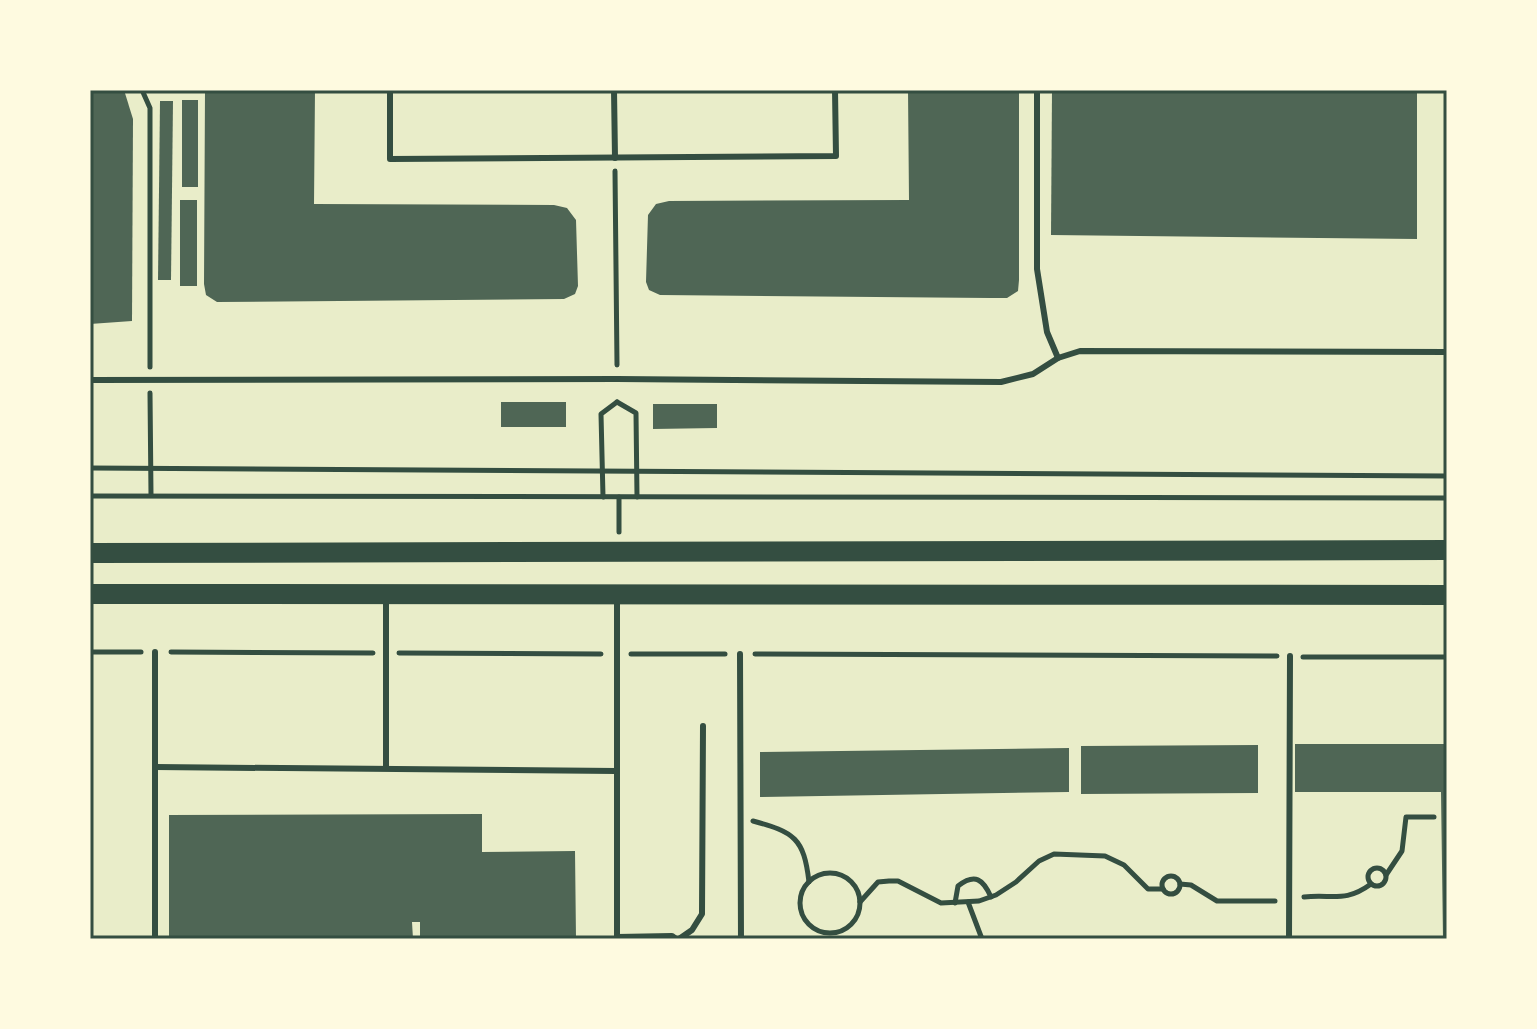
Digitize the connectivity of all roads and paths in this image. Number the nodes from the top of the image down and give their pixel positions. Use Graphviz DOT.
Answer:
graph roads {
  1 [pos="142,90"];
  2 [pos="390,90"];
  3 [pos="614,90"];
  4 [pos="835,90"];
  5 [pos="1037,90"];
  6 [pos="615,158"];
  7 [pos="1447,352"];
  8 [pos="1058,358"];
  9 [pos="617,379"];
  10 [pos="90,380"];
  11 [pos="150,380"];
  12 [pos="617,402"];
  13 [pos="90,468"];
  14 [pos="151,469"];
  15 [pos="602,471"];
  16 [pos="636,471"];
  17 [pos="1447,476"];
  18 [pos="90,496"];
  19 [pos="151,496"];
  20 [pos="603,497"];
  21 [pos="637,497"];
  22 [pos="1447,498"];
  23 [pos="1447,550"];
  24 [pos="90,553"];
  25 [pos="90,594"];
  26 [pos="386,594"];
  27 [pos="617,595"];
  28 [pos="1447,595"];
  29 [pos="90,652"];
  30 [pos="155,652"];
  31 [pos="386,653"];
  32 [pos="616,654"];
  33 [pos="740,654"];
  34 [pos="1290,656"];
  35 [pos="1447,657"];
  36 [pos="703,726"];
  37 [pos="155,767"];
  38 [pos="386,768"];
  39 [pos="616,771"];
  40 [pos="741,817"];
  41 [pos="1434,817"];
  42 [pos="1386,875"];
  43 [pos="809,882"];
  44 [pos="1163,889"];
  45 [pos="991,897"];
  46 [pos="860,902"];
  47 [pos="968,902"];
  48 [pos="955,903"];
  49 [pos="617,938"];
  50 [pos="155,939"];
  51 [pos="678,939"];
  52 [pos="741,939"];
  53 [pos="982,939"];
  54 [pos="1289,939"];
  1 -- 11 [label="path"];
  2 -- 6 [label="lane"];
  3 -- 6 [label="lane"];
  4 -- 6 [label="lane"];
  5 -- 8 [label="lane"];
  6 -- 9 [label="path"];
  7 -- 8 [label="lane"];
  8 -- 9 [label="lane"];
  9 -- 11 [label="lane"];
  9 -- 12 [label="path"];
  10 -- 11 [label="lane"];
  11 -- 14 [label="path"];
  12 -- 15 [label="path"];
  12 -- 16 [label="path"];
  13 -- 14 [label="path"];
  14 -- 15 [label="path"];
  14 -- 19 [label="path"];
  15 -- 16 [label="path"];
  15 -- 20 [label="path"];
  16 -- 17 [label="path"];
  16 -- 21 [label="path"];
  18 -- 19 [label="path"];
  19 -- 20 [label="path"];
  20 -- 21 [label="path"];
  21 -- 22 [label="path"];
  23 -- 24 [label="main road"];
  25 -- 26 [label="main road"];
  26 -- 27 [label="main road"];
  26 -- 31 [label="lane"];
  27 -- 28 [label="main road"];
  27 -- 32 [label="lane"];
  29 -- 30 [label="path"];
  30 -- 31 [label="path"];
  30 -- 37 [label="lane"];
  31 -- 32 [label="path"];
  31 -- 38 [label="lane"];
  32 -- 33 [label="path"];
  32 -- 39 [label="lane"];
  33 -- 34 [label="path"];
  33 -- 40 [label="lane"];
  34 -- 35 [label="path"];
  34 -- 54 [label="lane"];
  36 -- 51 [label="lane"];
  37 -- 38 [label="lane"];
  37 -- 50 [label="lane"];
  38 -- 39 [label="lane"];
  39 -- 49 [label="lane"];
  40 -- 43 [label="path"];
  40 -- 52 [label="lane"];
  41 -- 42 [label="path"];
  43 -- 46 [label="path"];
  43 -- 46 [label="path"];
  44 -- 45 [label="path"];
  45 -- 47 [label="path"];
  45 -- 48 [label="path"];
  46 -- 48 [label="path"];
  47 -- 48 [label="path"];
  47 -- 53 [label="path"];
  49 -- 51 [label="lane"];
}
